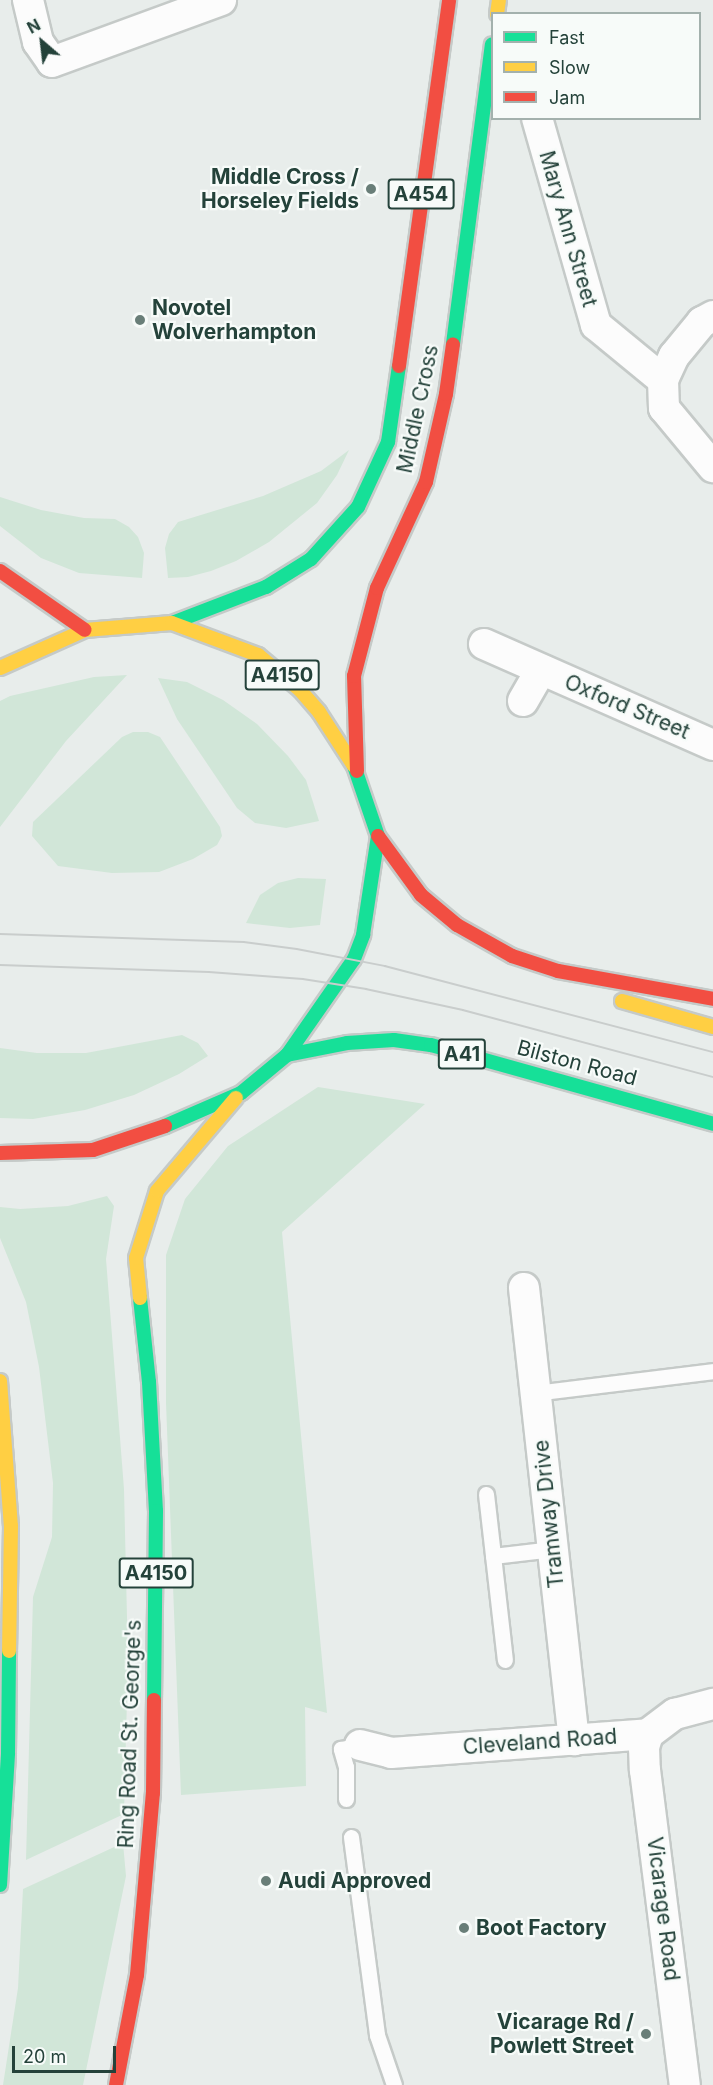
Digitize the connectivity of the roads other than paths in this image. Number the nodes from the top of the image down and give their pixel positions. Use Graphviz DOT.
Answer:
graph roads {
  1 [pos="28,0"];
  2 [pos="220,0"];
  3 [pos="449,0"];
  4 [pos="491,53"];
  5 [pos="538,120"];
  6 [pos="713,316"];
  7 [pos="663,380"];
  8 [pos="713,466"];
  9 [pos="0,571"];
  10 [pos="172,623"];
  11 [pos="85,630"];
  12 [pos="484,644"];
  13 [pos="0,668"];
  14 [pos="541,670"];
  15 [pos="523,701"];
  16 [pos="713,745"];
  17 [pos="357,771"];
  18 [pos="378,836"];
  19 [pos="558,971"];
  20 [pos="713,999"];
  21 [pos="713,1027"];
  22 [pos="287,1055"];
  23 [pos="241,1092"];
  24 [pos="713,1124"];
  25 [pos="0,1153"];
  26 [pos="524,1288"];
  27 [pos="713,1371"];
  28 [pos="0,1381"];
  29 [pos="535,1393"];
  30 [pos="486,1494"];
  31 [pos="553,1548"];
  32 [pos="494,1556"];
  33 [pos="505,1660"];
  34 [pos="713,1704"];
  35 [pos="648,1734"];
  36 [pos="574,1740"];
  37 [pos="360,1745"];
  38 [pos="346,1799"];
  39 [pos="351,1838"];
  40 [pos="0,1885"];
  41 [pos="116,2085"];
  42 [pos="394,2085"];
  43 [pos="686,2085"];
  1 -- 2 [label="street"];
  3 -- 10 [label="highway, Middle Cross / A454"];
  4 -- 17 [label="highway, Middle Cross / A454"];
  5 -- 7 [label="street, Mary Ann Street"];
  6 -- 7 [label="street"];
  7 -- 8 [label="street"];
  9 -- 11 [label="highway"];
  10 -- 11 [label="highway, A4150"];
  10 -- 17 [label="highway, A4150"];
  11 -- 13 [label="highway, A4150"];
  12 -- 14 [label="street, Oxford Street"];
  14 -- 15 [label="street, Oxford Street"];
  14 -- 16 [label="street, Oxford Street"];
  17 -- 18 [label="highway, A4150"];
  18 -- 19 [label="highway"];
  18 -- 22 [label="highway, A4150"];
  19 -- 20 [label="highway"];
  19 -- 21 [label="highway"];
  22 -- 23 [label="highway, A4150"];
  22 -- 24 [label="highway, Bilston Road / A41"];
  23 -- 25 [label="highway, A4150"];
  23 -- 41 [label="highway, Ring Road St. George's / A4150"];
  26 -- 29 [label="street, Tramway Drive"];
  27 -- 29 [label="lane"];
  28 -- 40 [label="highway"];
  29 -- 31 [label="street, Tramway Drive"];
  30 -- 32 [label="lane"];
  31 -- 32 [label="lane"];
  31 -- 36 [label="street, Tramway Drive"];
  32 -- 33 [label="lane"];
  34 -- 35 [label="street, Cleveland Road"];
  35 -- 36 [label="street, Cleveland Road"];
  35 -- 43 [label="street, Vicarage Road"];
  36 -- 37 [label="street, Cleveland Road"];
  37 -- 38 [label="lane"];
  39 -- 42 [label="lane"];
}
